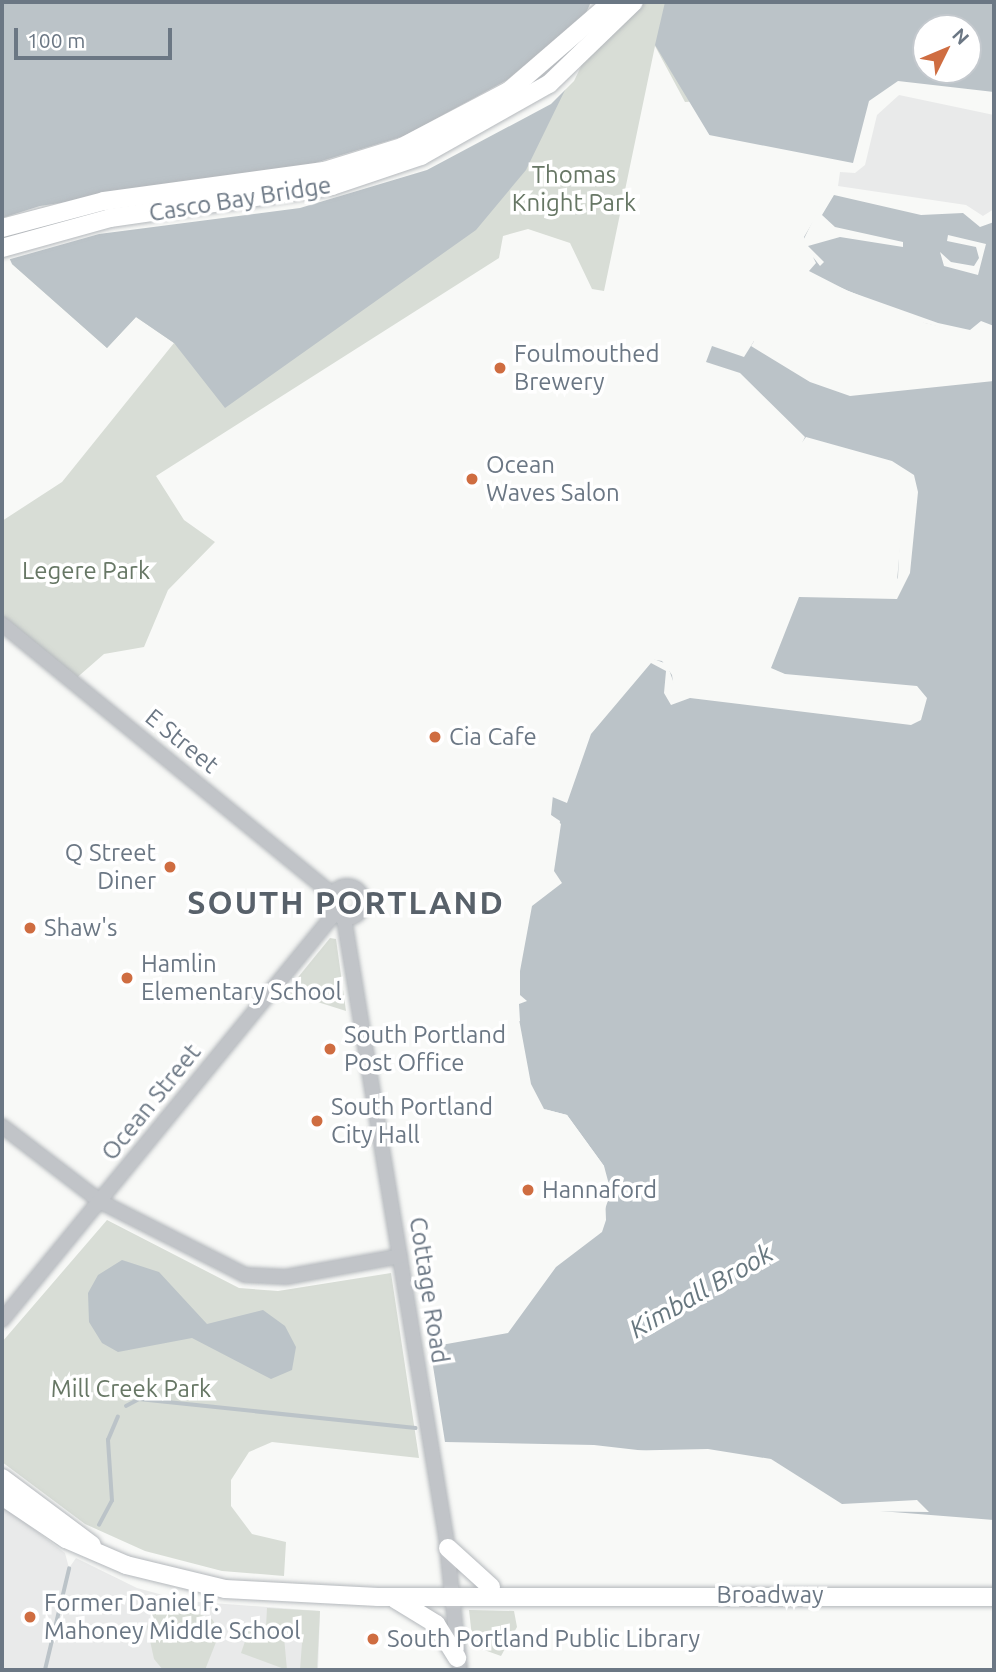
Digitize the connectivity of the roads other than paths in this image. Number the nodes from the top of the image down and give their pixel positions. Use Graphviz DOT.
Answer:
graph roads {
  1 [pos="612,2"];
  2 [pos="634,2"];
  3 [pos="2,228"];
  4 [pos="2,248"];
  5 [pos="2,624"];
  6 [pos="332,895"];
  7 [pos="339,915"];
  8 [pos="2,1126"];
  9 [pos="100,1202"];
  10 [pos="400,1256"];
  11 [pos="2,1320"];
  12 [pos="2,1478"];
  13 [pos="2,1496"];
  14 [pos="447,1548"];
  15 [pos="98,1550"];
  16 [pos="491,1587"];
  17 [pos="313,1591"];
  18 [pos="450,1592"];
  19 [pos="546,1594"];
  20 [pos="392,1597"];
  21 [pos="994,1597"];
  22 [pos="458,1664"];
  1 -- 3 [label="main road, Casco Bay Bridge"];
  2 -- 4 [label="main road, Casco Bay Bridge"];
  5 -- 6 [label="street, E Street"];
  6 -- 7 [label="street, Cottage Road"];
  6 -- 7 [label="street, Ocean Street"];
  7 -- 9 [label="street, Ocean Street"];
  7 -- 10 [label="street, Cottage Road"];
  8 -- 9 [label="street"];
  9 -- 10 [label="street"];
  9 -- 11 [label="street, Ocean Street"];
  10 -- 14 [label="street, Cottage Road"];
  12 -- 15 [label="main road, Broadway"];
  13 -- 15 [label="main road, Broadway"];
  14 -- 16 [label="main road"];
  14 -- 18 [label="street, Cottage Road"];
  15 -- 17 [label="main road, Broadway"];
  16 -- 18 [label="main road, Broadway"];
  16 -- 19 [label="main road, Broadway"];
  17 -- 18 [label="main road, Broadway"];
  17 -- 20 [label="main road, Broadway"];
  18 -- 19 [label="main road, Broadway"];
  18 -- 20 [label="main road, Broadway"];
  18 -- 22 [label="street, Cottage Road"];
  19 -- 21 [label="main road, Broadway"];
  20 -- 22 [label="main road"];
}
